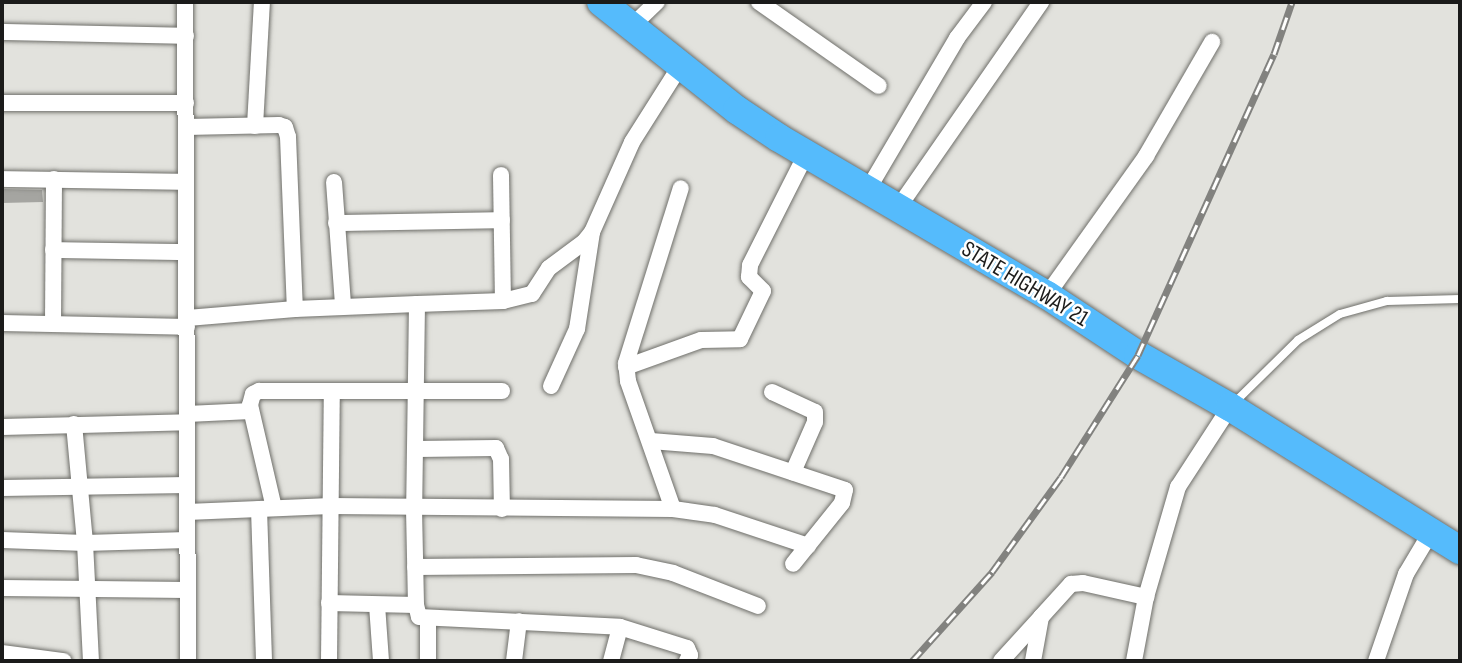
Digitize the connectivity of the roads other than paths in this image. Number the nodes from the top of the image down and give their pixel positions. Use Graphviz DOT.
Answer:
graph roads {
  1 [pos="185,2"];
  2 [pos="262,2"];
  3 [pos="601,2"];
  4 [pos="657,2"];
  5 [pos="759,2"];
  6 [pos="984,2"];
  7 [pos="1041,2"];
  8 [pos="633,25"];
  9 [pos="2,32"];
  10 [pos="186,36"];
  11 [pos="1212,42"];
  12 [pos="680,66"];
  13 [pos="879,86"];
  14 [pos="2,103"];
  15 [pos="186,103"];
  16 [pos="255,125"];
  17 [pos="186,127"];
  18 [pos="806,154"];
  19 [pos="501,175"];
  20 [pos="2,179"];
  21 [pos="54,179"];
  22 [pos="186,182"];
  23 [pos="334,182"];
  24 [pos="681,187"];
  25 [pos="867,191"];
  26 [pos="898,208"];
  27 [pos="502,220"];
  28 [pos="336,223"];
  29 [pos="592,232"];
  30 [pos="53,250"];
  31 [pos="184,252"];
  32 [pos="1047,295"];
  33 [pos="1460,299"];
  34 [pos="503,301"];
  35 [pos="417,303"];
  36 [pos="343,306"];
  37 [pos="295,309"];
  38 [pos="2,323"];
  39 [pos="53,323"];
  40 [pos="187,323"];
  41 [pos="626,367"];
  42 [pos="551,386"];
  43 [pos="502,391"];
  44 [pos="332,392"];
  45 [pos="418,392"];
  46 [pos="772,392"];
  47 [pos="1230,407"];
  48 [pos="251,411"];
  49 [pos="187,418"];
  50 [pos="74,424"];
  51 [pos="2,427"];
  52 [pos="651,441"];
  53 [pos="416,449"];
  54 [pos="793,472"];
  55 [pos="187,485"];
  56 [pos="79,487"];
  57 [pos="2,488"];
  58 [pos="331,506"];
  59 [pos="267,508"];
  60 [pos="414,509"];
  61 [pos="502,509"];
  62 [pos="673,509"];
  63 [pos="187,512"];
  64 [pos="1431,531"];
  65 [pos="2,540"];
  66 [pos="187,540"];
  67 [pos="85,543"];
  68 [pos="808,546"];
  69 [pos="1460,550"];
  70 [pos="793,564"];
  71 [pos="415,567"];
  72 [pos="2,588"];
  73 [pos="87,590"];
  74 [pos="187,590"];
  75 [pos="1146,597"];
  76 [pos="329,603"];
  77 [pos="377,605"];
  78 [pos="416,605"];
  79 [pos="758,606"];
  80 [pos="1041,617"];
  81 [pos="428,620"];
  82 [pos="519,621"];
  83 [pos="620,627"];
  84 [pos="2,653"];
  85 [pos="63,661"];
  86 [pos="91,661"];
  87 [pos="188,661"];
  88 [pos="264,661"];
  89 [pos="329,661"];
  90 [pos="381,661"];
  91 [pos="428,661"];
  92 [pos="514,661"];
  93 [pos="611,661"];
  94 [pos="687,661"];
  95 [pos="1001,661"];
  96 [pos="1033,661"];
  97 [pos="1134,661"];
  98 [pos="1376,661"];
  1 -- 10 [label="street"];
  2 -- 16 [label="street"];
  3 -- 8 [label="highway, STATE HIGHWAY 21"];
  4 -- 8 [label="street"];
  5 -- 13 [label="street"];
  6 -- 25 [label="street"];
  7 -- 26 [label="street"];
  8 -- 12 [label="highway, STATE HIGHWAY 21"];
  9 -- 10 [label="street"];
  10 -- 15 [label="street"];
  11 -- 32 [label="street"];
  12 -- 18 [label="highway, STATE HIGHWAY 21"];
  12 -- 29 [label="street"];
  14 -- 15 [label="street"];
  15 -- 17 [label="street"];
  16 -- 17 [label="street"];
  16 -- 37 [label="street"];
  17 -- 22 [label="street"];
  18 -- 25 [label="highway, STATE HIGHWAY 21"];
  18 -- 41 [label="street"];
  19 -- 27 [label="street"];
  20 -- 21 [label="street"];
  21 -- 22 [label="street"];
  21 -- 30 [label="street"];
  22 -- 31 [label="street"];
  23 -- 28 [label="street"];
  24 -- 41 [label="street"];
  25 -- 26 [label="highway, STATE HIGHWAY 21"];
  26 -- 32 [label="highway, STATE HIGHWAY 21"];
  27 -- 28 [label="street"];
  27 -- 34 [label="street"];
  28 -- 36 [label="street"];
  29 -- 34 [label="street"];
  29 -- 42 [label="street"];
  30 -- 31 [label="street"];
  30 -- 39 [label="street"];
  31 -- 40 [label="street"];
  32 -- 47 [label="highway, STATE HIGHWAY 21"];
  33 -- 47 [label="lane"];
  34 -- 35 [label="street"];
  35 -- 36 [label="street"];
  35 -- 45 [label="street"];
  36 -- 37 [label="street"];
  37 -- 40 [label="street"];
  38 -- 39 [label="street"];
  39 -- 40 [label="street"];
  40 -- 49 [label="street"];
  41 -- 52 [label="street"];
  43 -- 45 [label="street"];
  44 -- 45 [label="street"];
  44 -- 48 [label="street"];
  44 -- 58 [label="street"];
  45 -- 53 [label="street"];
  46 -- 54 [label="street"];
  47 -- 64 [label="highway, STATE HIGHWAY 21"];
  47 -- 75 [label="street"];
  48 -- 49 [label="street"];
  48 -- 59 [label="street"];
  49 -- 50 [label="street"];
  49 -- 55 [label="street"];
  50 -- 51 [label="street"];
  50 -- 56 [label="street"];
  52 -- 54 [label="street"];
  52 -- 62 [label="street"];
  53 -- 60 [label="street"];
  53 -- 61 [label="street"];
  54 -- 68 [label="street"];
  55 -- 56 [label="street"];
  55 -- 63 [label="street"];
  56 -- 57 [label="street"];
  56 -- 67 [label="street"];
  58 -- 59 [label="street"];
  58 -- 60 [label="street"];
  58 -- 76 [label="street"];
  59 -- 63 [label="street"];
  59 -- 88 [label="street"];
  60 -- 61 [label="street"];
  60 -- 71 [label="street"];
  61 -- 62 [label="street"];
  62 -- 68 [label="street"];
  63 -- 66 [label="street"];
  64 -- 69 [label="highway, STATE HIGHWAY 21"];
  64 -- 98 [label="street"];
  65 -- 67 [label="street"];
  66 -- 67 [label="street"];
  66 -- 74 [label="street"];
  67 -- 73 [label="street"];
  68 -- 70 [label="street"];
  71 -- 78 [label="street"];
  71 -- 79 [label="street"];
  72 -- 73 [label="street"];
  73 -- 74 [label="street"];
  73 -- 86 [label="street"];
  74 -- 87 [label="street"];
  75 -- 80 [label="street"];
  75 -- 97 [label="street"];
  76 -- 77 [label="street"];
  76 -- 89 [label="street"];
  77 -- 78 [label="street"];
  77 -- 90 [label="street"];
  78 -- 81 [label="street"];
  80 -- 95 [label="street"];
  80 -- 96 [label="street"];
  81 -- 82 [label="street"];
  81 -- 91 [label="street"];
  82 -- 83 [label="street"];
  82 -- 92 [label="street"];
  83 -- 93 [label="street"];
  83 -- 94 [label="street"];
  84 -- 85 [label="street"];
}
